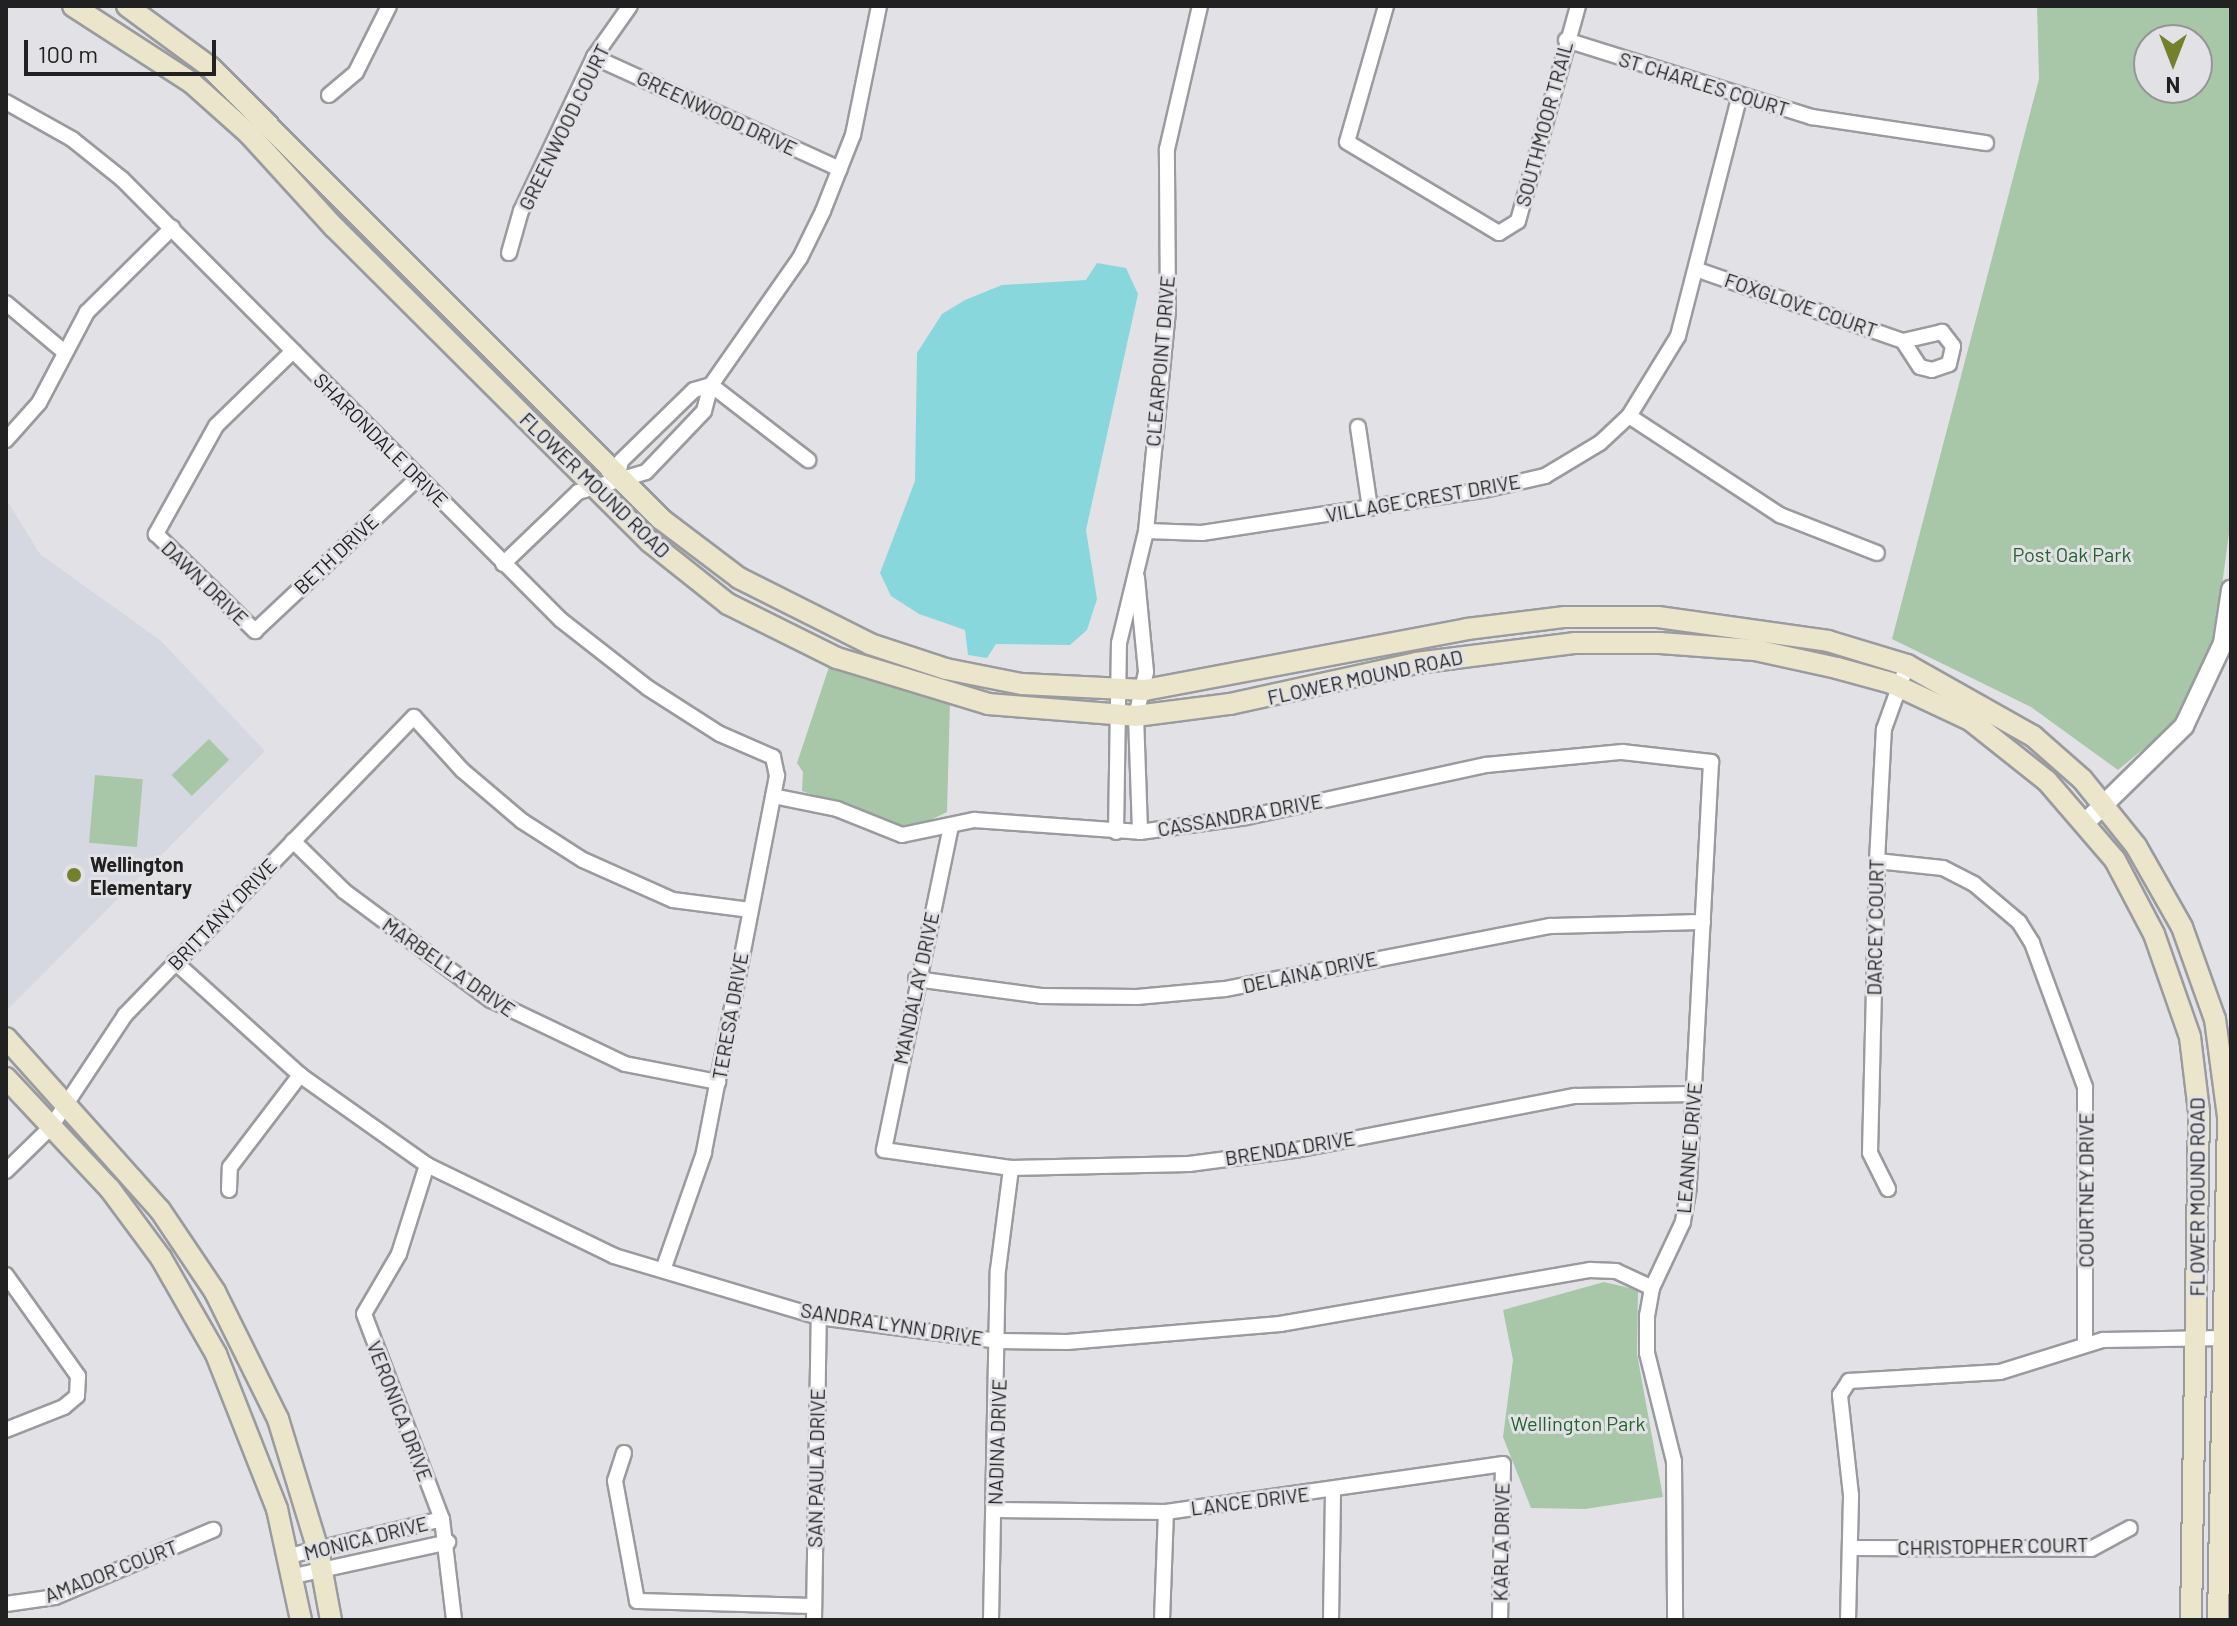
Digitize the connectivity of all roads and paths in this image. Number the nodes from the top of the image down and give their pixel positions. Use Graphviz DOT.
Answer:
graph roads {
  1 [pos="73,6"];
  2 [pos="127,6"];
  3 [pos="389,6"];
  4 [pos="630,6"];
  5 [pos="879,6"];
  6 [pos="1200,6"];
  7 [pos="1386,6"];
  8 [pos="1578,6"];
  9 [pos="1566,40"];
  10 [pos="594,57"];
  11 [pos="329,95"];
  12 [pos="1739,99"];
  13 [pos="6,102"];
  14 [pos="1986,143"];
  15 [pos="840,169"];
  16 [pos="172,228"];
  17 [pos="509,253"];
  18 [pos="1698,270"];
  19 [pos="6,303"];
  20 [pos="1903,341"];
  21 [pos="62,350"];
  22 [pos="293,351"];
  23 [pos="711,385"];
  24 [pos="1629,416"];
  25 [pos="1358,427"];
  26 [pos="6,440"];
  27 [pos="808,460"];
  28 [pos="618,475"];
  29 [pos="418,478"];
  30 [pos="594,489"];
  31 [pos="1370,508"];
  32 [pos="1146,531"];
  33 [pos="1877,553"];
  34 [pos="503,564"];
  35 [pos="1137,574"];
  36 [pos="2231,590"];
  37 [pos="255,631"];
  38 [pos="1907,665"];
  39 [pos="1898,686"];
  40 [pos="1115,690"];
  41 [pos="1145,690"];
  42 [pos="1114,716"];
  43 [pos="1136,716"];
  44 [pos="773,757"];
  45 [pos="1711,762"];
  46 [pos="773,796"];
  47 [pos="2103,805"];
  48 [pos="2084,824"];
  49 [pos="951,826"];
  50 [pos="1116,832"];
  51 [pos="1140,832"];
  52 [pos="293,841"];
  53 [pos="1877,861"];
  54 [pos="750,910"];
  55 [pos="1703,922"];
  56 [pos="175,962"];
  57 [pos="916,979"];
  58 [pos="6,1038"];
  59 [pos="300,1075"];
  60 [pos="6,1078"];
  61 [pos="718,1082"];
  62 [pos="1694,1094"];
  63 [pos="67,1100"];
  64 [pos="51,1127"];
  65 [pos="884,1150"];
  66 [pos="427,1165"];
  67 [pos="1011,1168"];
  68 [pos="6,1171"];
  69 [pos="1888,1189"];
  70 [pos="229,1190"];
  71 [pos="663,1270"];
  72 [pos="6,1275"];
  73 [pos="1652,1288"];
  74 [pos="819,1317"];
  75 [pos="2197,1337"];
  76 [pos="2224,1338"];
  77 [pos="999,1341"];
  78 [pos="2085,1344"];
  79 [pos="6,1430"];
  80 [pos="624,1453"];
  81 [pos="1503,1464"];
  82 [pos="1333,1490"];
  83 [pos="995,1510"];
  84 [pos="1166,1512"];
  85 [pos="442,1519"];
  86 [pos="2130,1528"];
  87 [pos="213,1530"];
  88 [pos="448,1542"];
  89 [pos="1852,1548"];
  90 [pos="319,1560"];
  91 [pos="292,1566"];
  92 [pos="6,1604"];
  93 [pos="814,1613"];
  94 [pos="301,1620"];
  95 [pos="331,1620"];
  96 [pos="454,1620"];
  97 [pos="991,1620"];
  98 [pos="1162,1620"];
  99 [pos="1331,1620"];
  100 [pos="1500,1620"];
  101 [pos="1675,1620"];
  102 [pos="1848,1620"];
  103 [pos="2191,1620"];
  104 [pos="2218,1620"];
  1 -- 30 [label="main road, FLOWER MOUND ROAD"];
  2 -- 28 [label="main road, FLOWER MOUND ROAD"];
  3 -- 11 [label="street"];
  4 -- 10 [label="street, GREENWOOD COURT"];
  5 -- 15 [label="street"];
  6 -- 32 [label="street, CLEARPOINT DRIVE"];
  7 -- 9 [label="street, SOUTHMOOR TRAIL"];
  8 -- 9 [label="street, SOUTHMOOR TRAIL"];
  9 -- 12 [label="street, ST CHARLES COURT"];
  10 -- 15 [label="street, GREENWOOD DRIVE"];
  10 -- 17 [label="street, GREENWOOD COURT"];
  12 -- 14 [label="street, ST CHARLES COURT"];
  12 -- 18 [label="street, VILLAGE CREST DRIVE"];
  13 -- 16 [label="street, SHARONDALE DRIVE"];
  15 -- 23 [label="street"];
  16 -- 21 [label="street"];
  16 -- 22 [label="street, SHARONDALE DRIVE"];
  18 -- 20 [label="street, FOXGLOVE COURT"];
  18 -- 24 [label="street, VILLAGE CREST DRIVE"];
  19 -- 21 [label="street"];
  21 -- 26 [label="street"];
  22 -- 29 [label="street, SHARONDALE DRIVE"];
  22 -- 37 [label="street, DAWN DRIVE"];
  23 -- 27 [label="street"];
  23 -- 28 [label="street"];
  23 -- 28 [label="street"];
  24 -- 31 [label="street, VILLAGE CREST DRIVE"];
  24 -- 33 [label="street"];
  25 -- 31 [label="street"];
  28 -- 30 [label="street"];
  28 -- 40 [label="main road, FLOWER MOUND ROAD"];
  29 -- 34 [label="street, SHARONDALE DRIVE"];
  29 -- 37 [label="street, BETH DRIVE"];
  30 -- 34 [label="street"];
  30 -- 42 [label="main road, FLOWER MOUND ROAD"];
  31 -- 32 [label="street, VILLAGE CREST DRIVE"];
  32 -- 35 [label="street, CLEARPOINT DRIVE"];
  34 -- 44 [label="street, SHARONDALE DRIVE"];
  35 -- 40 [label="street, CLEARPOINT DRIVE"];
  35 -- 41 [label="street, CLEARPOINT DRIVE"];
  36 -- 47 [label="street"];
  38 -- 39 [label="street, DARCEY COURT"];
  38 -- 41 [label="main road, FLOWER MOUND ROAD"];
  38 -- 47 [label="main road, FLOWER MOUND ROAD"];
  39 -- 43 [label="main road, FLOWER MOUND ROAD"];
  39 -- 48 [label="main road, FLOWER MOUND ROAD"];
  39 -- 53 [label="street, DARCEY COURT"];
  40 -- 41 [label="main road, FLOWER MOUND ROAD"];
  40 -- 42 [label="street, CLEARPOINT DRIVE"];
  41 -- 43 [label="street, CLEARPOINT DRIVE"];
  42 -- 43 [label="main road, FLOWER MOUND ROAD"];
  42 -- 50 [label="street, CLEARPOINT DRIVE"];
  43 -- 51 [label="street, CLEARPOINT DRIVE"];
  44 -- 46 [label="street, TERESA DRIVE"];
  45 -- 51 [label="street, CASSANDRA DRIVE"];
  45 -- 55 [label="street, LEANNE DRIVE"];
  46 -- 49 [label="street, CASSANDRA DRIVE"];
  46 -- 54 [label="street, TERESA DRIVE"];
  47 -- 48 [label="street"];
  47 -- 76 [label="main road, FLOWER MOUND ROAD"];
  48 -- 75 [label="main road, FLOWER MOUND ROAD"];
  49 -- 50 [label="street, CASSANDRA DRIVE"];
  49 -- 57 [label="street, MANDALAY DRIVE"];
  50 -- 51 [label="street, CASSANDRA DRIVE"];
  52 -- 54 [label="street, BRITTANY DRIVE"];
  52 -- 56 [label="street, BRITTANY DRIVE"];
  52 -- 61 [label="street, MARBELLA DRIVE"];
  53 -- 69 [label="street, DARCEY COURT"];
  53 -- 78 [label="street, COURTNEY DRIVE"];
  54 -- 61 [label="street, TERESA DRIVE"];
  55 -- 57 [label="street, DELAINA DRIVE"];
  55 -- 62 [label="street, LEANNE DRIVE"];
  56 -- 59 [label="street, SANDRA LYNN DRIVE"];
  56 -- 63 [label="street, BRITTANY DRIVE"];
  57 -- 65 [label="street, MANDALAY DRIVE"];
  58 -- 63 [label="main road"];
  59 -- 66 [label="street, SANDRA LYNN DRIVE"];
  59 -- 70 [label="street"];
  60 -- 64 [label="main road"];
  61 -- 71 [label="street, TERESA DRIVE"];
  62 -- 67 [label="street, BRENDA DRIVE"];
  62 -- 73 [label="street, LEANNE DRIVE"];
  63 -- 64 [label="street, BRITTANY DRIVE"];
  63 -- 90 [label="main road"];
  64 -- 68 [label="street, BRITTANY DRIVE"];
  64 -- 91 [label="main road"];
  65 -- 67 [label="street, BRENDA DRIVE"];
  66 -- 71 [label="street, SANDRA LYNN DRIVE"];
  66 -- 85 [label="street, VERONICA DRIVE"];
  67 -- 77 [label="street, NADINA DRIVE"];
  71 -- 74 [label="street, SANDRA LYNN DRIVE"];
  72 -- 79 [label="street"];
  73 -- 77 [label="street, SANDRA LYNN DRIVE"];
  73 -- 101 [label="street, LEANNE DRIVE"];
  74 -- 77 [label="street, SANDRA LYNN DRIVE"];
  74 -- 93 [label="street, SAN PAULA DRIVE"];
  75 -- 76 [label="street"];
  75 -- 78 [label="street"];
  75 -- 103 [label="main road, FLOWER MOUND ROAD"];
  76 -- 104 [label="main road, FLOWER MOUND ROAD"];
  77 -- 83 [label="street, NADINA DRIVE"];
  78 -- 89 [label="street"];
  80 -- 93 [label="street"];
  81 -- 82 [label="street, LANCE DRIVE"];
  81 -- 100 [label="street, KARLA DRIVE"];
  82 -- 84 [label="street, LANCE DRIVE"];
  82 -- 99 [label="street"];
  83 -- 84 [label="street, LANCE DRIVE"];
  83 -- 97 [label="street, NADINA DRIVE"];
  84 -- 98 [label="street"];
  85 -- 88 [label="street, VERONICA DRIVE"];
  85 -- 90 [label="street, MONICA DRIVE"];
  86 -- 89 [label="street, CHRISTOPHER COURT"];
  87 -- 92 [label="street, AMADOR COURT"];
  88 -- 90 [label="street, MONICA DRIVE"];
  88 -- 96 [label="street, VERONICA DRIVE"];
  89 -- 102 [label="street"];
  90 -- 91 [label="street, MONICA DRIVE"];
  90 -- 95 [label="main road"];
  91 -- 94 [label="main road"];
}
